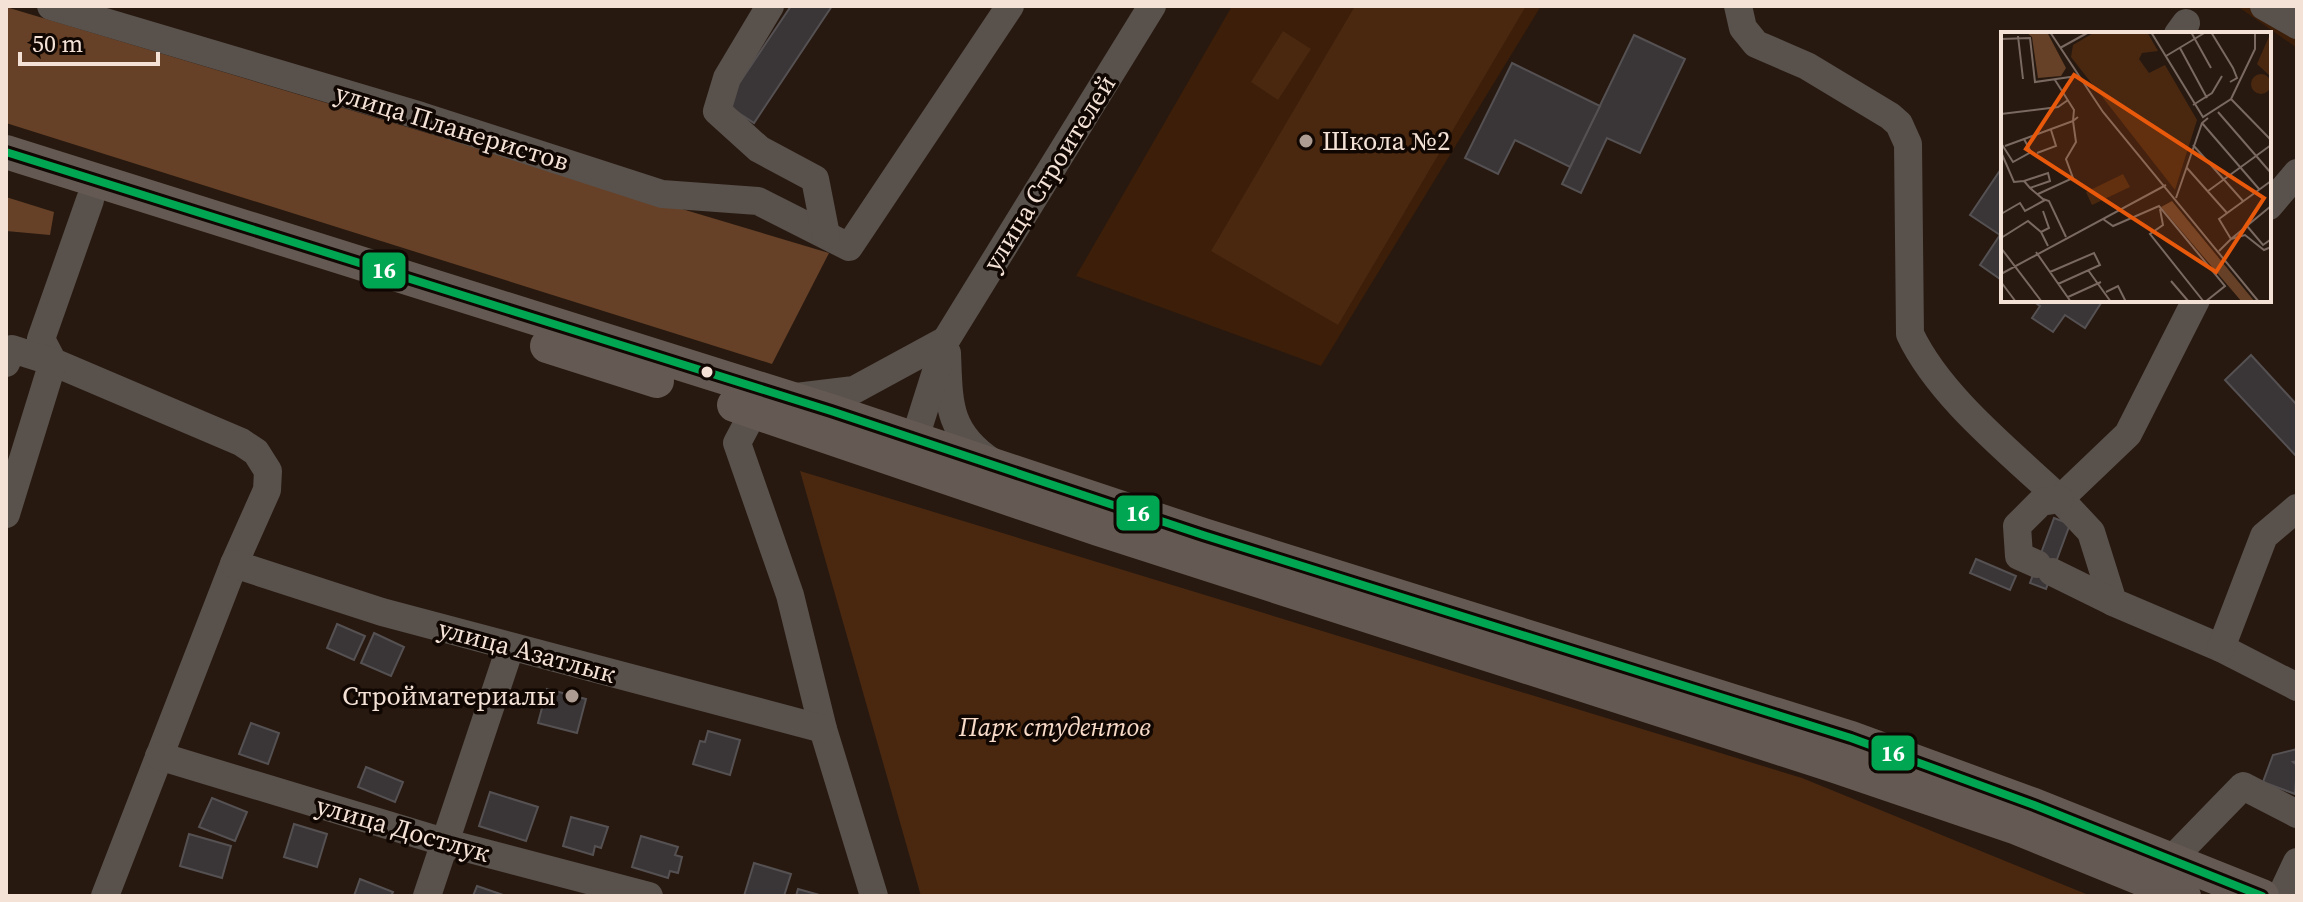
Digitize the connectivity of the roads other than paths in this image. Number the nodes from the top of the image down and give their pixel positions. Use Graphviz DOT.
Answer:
graph roads {
  1 [pos="51,6"];
  2 [pos="770,6"];
  3 [pos="1010,6"];
  4 [pos="1152,6"];
  5 [pos="1738,6"];
  6 [pos="2264,6"];
  7 [pos="2297,25"];
  8 [pos="6,152"];
  9 [pos="2297,173"];
  10 [pos="6,174"];
  11 [pos="90,200"];
  12 [pos="2271,204"];
  13 [pos="838,241"];
  14 [pos="2194,302"];
  15 [pos="946,340"];
  16 [pos="53,362"];
  17 [pos="6,363"];
  18 [pos="788,397"];
  19 [pos="754,411"];
  20 [pos="911,451"];
  21 [pos="1004,470"];
  22 [pos="2060,499"];
  23 [pos="2297,508"];
  24 [pos="6,514"];
  25 [pos="234,564"];
  26 [pos="2113,602"];
  27 [pos="510,648"];
  28 [pos="2221,648"];
  29 [pos="2297,687"];
  30 [pos="823,729"];
  31 [pos="159,756"];
  32 [pos="2297,814"];
  33 [pos="447,843"];
  34 [pos="2171,860"];
  35 [pos="2297,862"];
  36 [pos="105,896"];
  37 [pos="427,896"];
  38 [pos="649,896"];
  39 [pos="874,896"];
  40 [pos="2184,896"];
  41 [pos="2262,896"];
  42 [pos="2281,896"];
  1 -- 13 [label="street, улица Планеристов"];
  2 -- 13 [label="street"];
  3 -- 13 [label="street"];
  4 -- 15 [label="street, улица Строителей"];
  5 -- 22 [label="street"];
  6 -- 7 [label="street"];
  8 -- 18 [label="main road"];
  9 -- 12 [label="street"];
  10 -- 11 [label="main road"];
  11 -- 16 [label="street"];
  11 -- 19 [label="main road"];
  14 -- 22 [label="street"];
  15 -- 18 [label="street"];
  15 -- 20 [label="street, улица Строителей"];
  15 -- 21 [label="street"];
  16 -- 17 [label="street"];
  16 -- 24 [label="street"];
  16 -- 25 [label="street"];
  18 -- 20 [label="main road"];
  19 -- 20 [label="main road"];
  19 -- 30 [label="street"];
  20 -- 21 [label="main road"];
  20 -- 40 [label="main road"];
  21 -- 34 [label="main road"];
  22 -- 26 [label="street"];
  22 -- 26 [label="street"];
  23 -- 28 [label="street"];
  25 -- 27 [label="street, улица Азатлык"];
  25 -- 31 [label="street"];
  26 -- 28 [label="street"];
  27 -- 30 [label="street, улица Азатлык"];
  27 -- 33 [label="street"];
  28 -- 29 [label="street"];
  30 -- 39 [label="street"];
  31 -- 33 [label="street, улица Достлук"];
  31 -- 36 [label="street"];
  32 -- 34 [label="street"];
  33 -- 37 [label="street"];
  33 -- 38 [label="street, улица Достлук"];
  34 -- 41 [label="main road"];
  35 -- 42 [label="street"];
}
